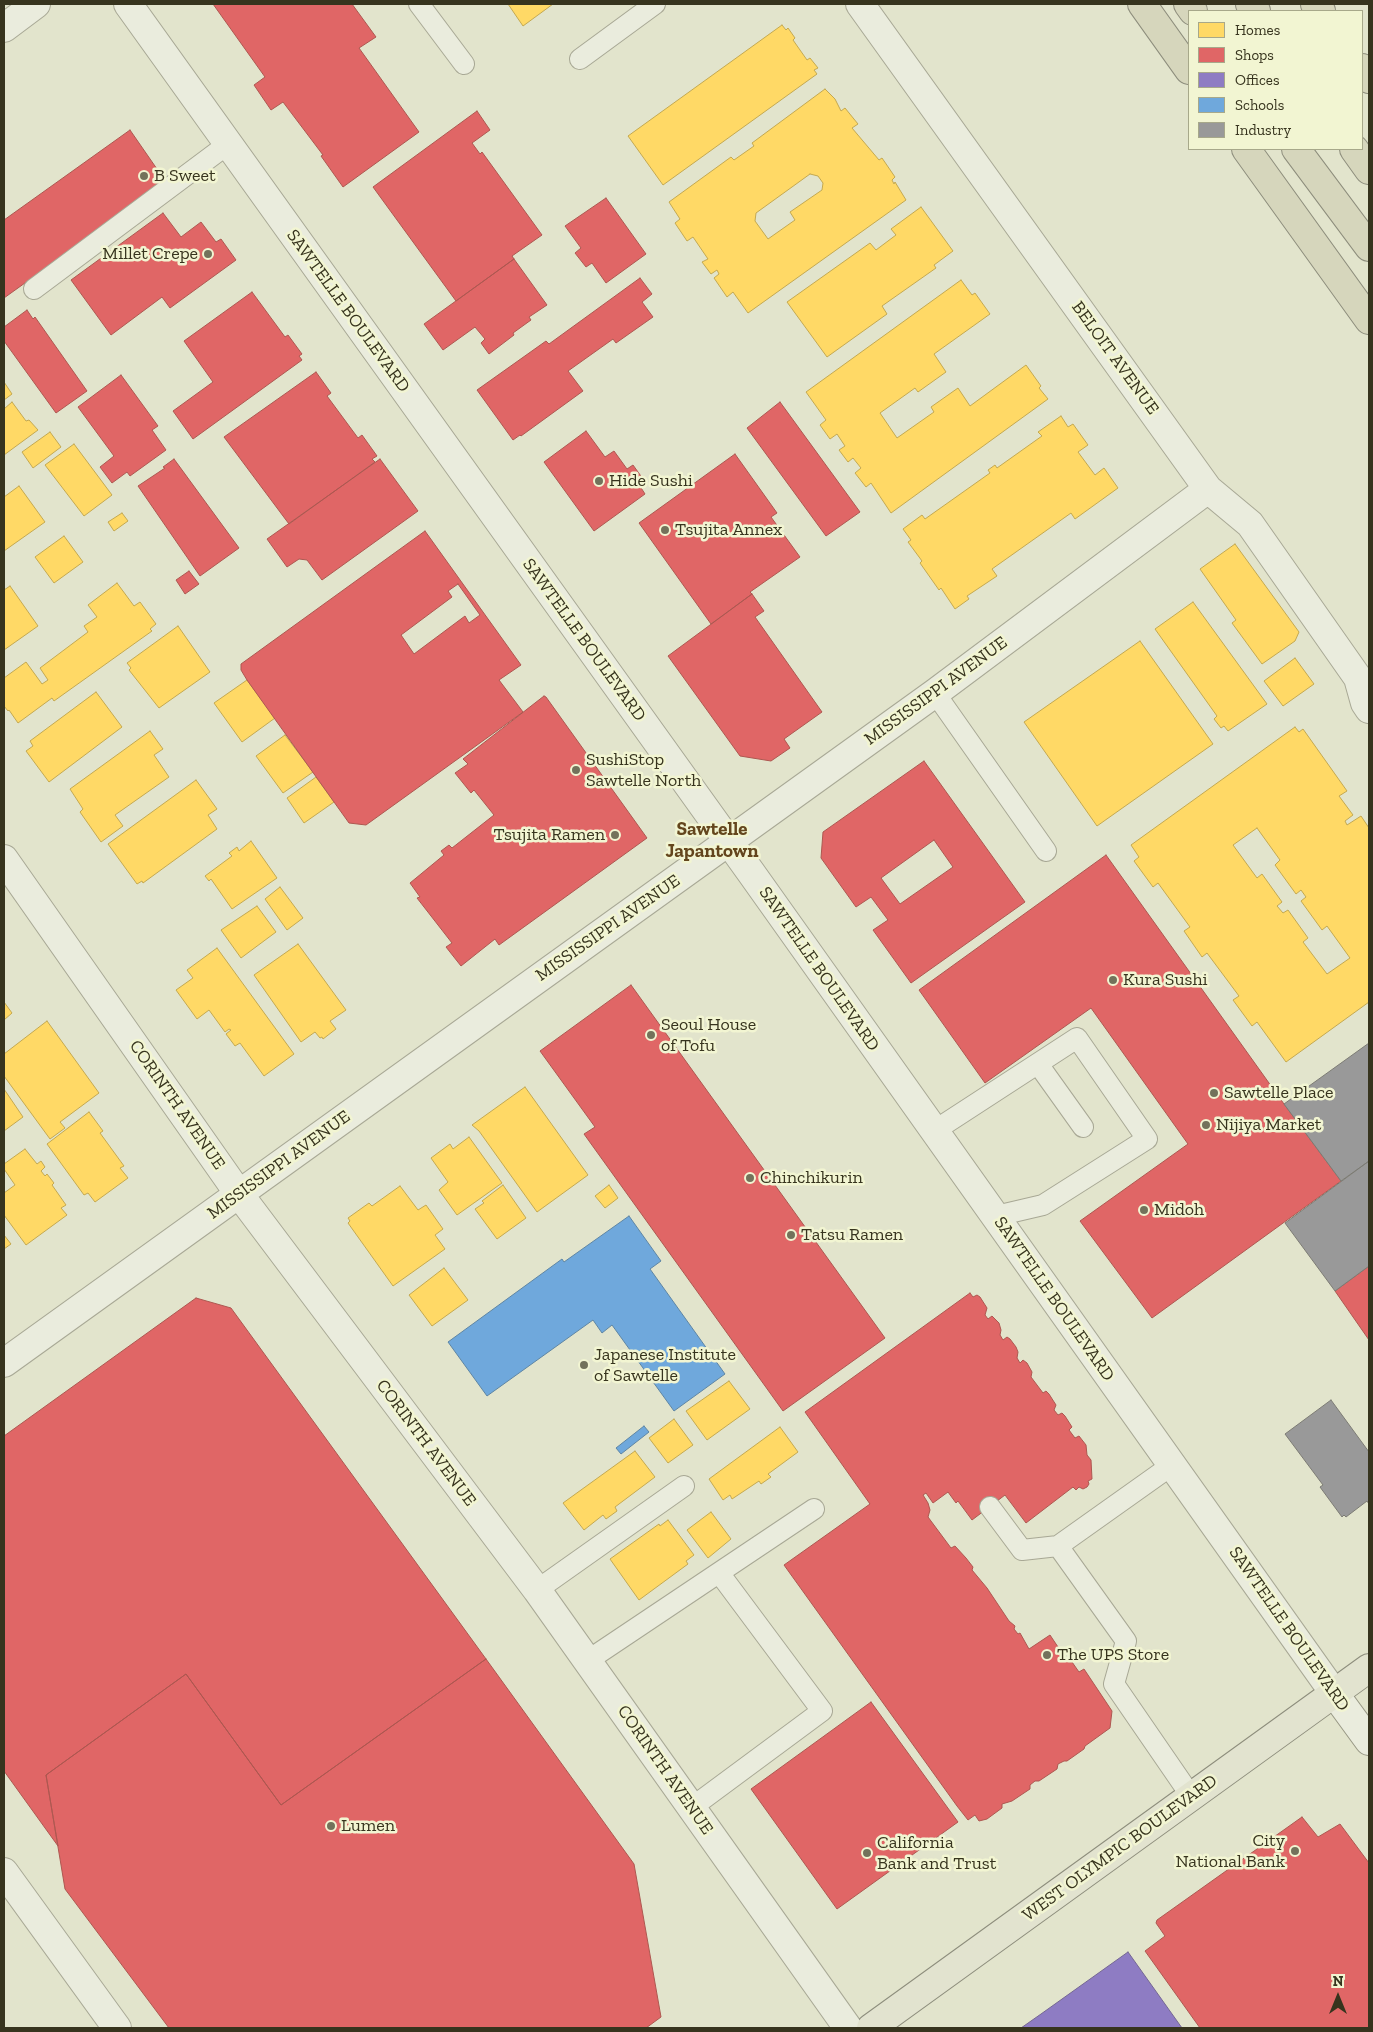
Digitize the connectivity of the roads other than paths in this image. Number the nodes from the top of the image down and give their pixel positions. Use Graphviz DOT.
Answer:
graph roads {
  1 [pos="36,4"];
  2 [pos="128,4"];
  3 [pos="419,4"];
  4 [pos="654,4"];
  5 [pos="860,4"];
  6 [pos="1142,4"];
  7 [pos="4,28"];
  8 [pos="580,59"];
  9 [pos="464,64"];
  10 [pos="1188,69"];
  11 [pos="228,144"];
  12 [pos="1247,150"];
  13 [pos="1297,150"];
  14 [pos="1355,150"];
  15 [pos="1369,170"];
  16 [pos="1369,247"];
  17 [pos="34,289"];
  18 [pos="1369,320"];
  19 [pos="1208,489"];
  20 [pos="935,693"];
  21 [pos="1369,709"];
  22 [pos="729,842"];
  23 [pos="1046,851"];
  24 [pos="4,859"];
  25 [pos="1038,1064"];
  26 [pos="1083,1127"];
  27 [pos="934,1131"];
  28 [pos="239,1194"];
  29 [pos="996,1216"];
  30 [pos="4,1363"];
  31 [pos="1172,1465"];
  32 [pos="684,1486"];
  33 [pos="990,1507"];
  34 [pos="814,1509"];
  35 [pos="1058,1546"];
  36 [pos="720,1574"];
  37 [pos="537,1590"];
  38 [pos="587,1661"];
  39 [pos="1369,1668"];
  40 [pos="1334,1693"];
  41 [pos="1369,1741"];
  42 [pos="1191,1796"];
  43 [pos="691,1808"];
  44 [pos="4,1872"];
  45 [pos="117,2028"];
  46 [pos="848,2028"];
  47 [pos="871,2028"];
  1 -- 7 [label="street"];
  2 -- 11 [label="street, SAWTELLE BOULEVARD"];
  3 -- 9 [label="lane"];
  4 -- 8 [label="lane"];
  5 -- 19 [label="street, BELOIT AVENUE"];
  6 -- 10 [label="highway"];
  11 -- 17 [label="lane"];
  11 -- 22 [label="street, SAWTELLE BOULEVARD"];
  12 -- 18 [label="highway"];
  13 -- 16 [label="highway"];
  14 -- 15 [label="highway"];
  19 -- 20 [label="street, MISSISSIPPI AVENUE"];
  19 -- 21 [label="street, BELOIT AVENUE"];
  20 -- 22 [label="street, MISSISSIPPI AVENUE"];
  20 -- 23 [label="lane"];
  22 -- 27 [label="street, SAWTELLE BOULEVARD"];
  22 -- 28 [label="street, MISSISSIPPI AVENUE"];
  24 -- 28 [label="street, CORINTH AVENUE"];
  25 -- 26 [label="lane"];
  25 -- 27 [label="lane"];
  25 -- 29 [label="lane"];
  27 -- 29 [label="street, SAWTELLE BOULEVARD"];
  28 -- 30 [label="street, MISSISSIPPI AVENUE"];
  28 -- 37 [label="street, CORINTH AVENUE"];
  29 -- 31 [label="street, SAWTELLE BOULEVARD"];
  31 -- 35 [label="lane"];
  31 -- 40 [label="street, SAWTELLE BOULEVARD"];
  32 -- 37 [label="lane"];
  33 -- 35 [label="lane"];
  34 -- 36 [label="lane"];
  35 -- 42 [label="lane"];
  36 -- 38 [label="lane"];
  36 -- 43 [label="lane"];
  37 -- 38 [label="street, CORINTH AVENUE"];
  38 -- 43 [label="street, CORINTH AVENUE"];
  39 -- 40 [label="main road, WEST OLYMPIC BOULEVARD"];
  40 -- 41 [label="street, SAWTELLE BOULEVARD"];
  40 -- 42 [label="main road, WEST OLYMPIC BOULEVARD"];
  42 -- 47 [label="main road, WEST OLYMPIC BOULEVARD"];
  43 -- 46 [label="street, CORINTH AVENUE"];
  44 -- 45 [label="street"];
}
